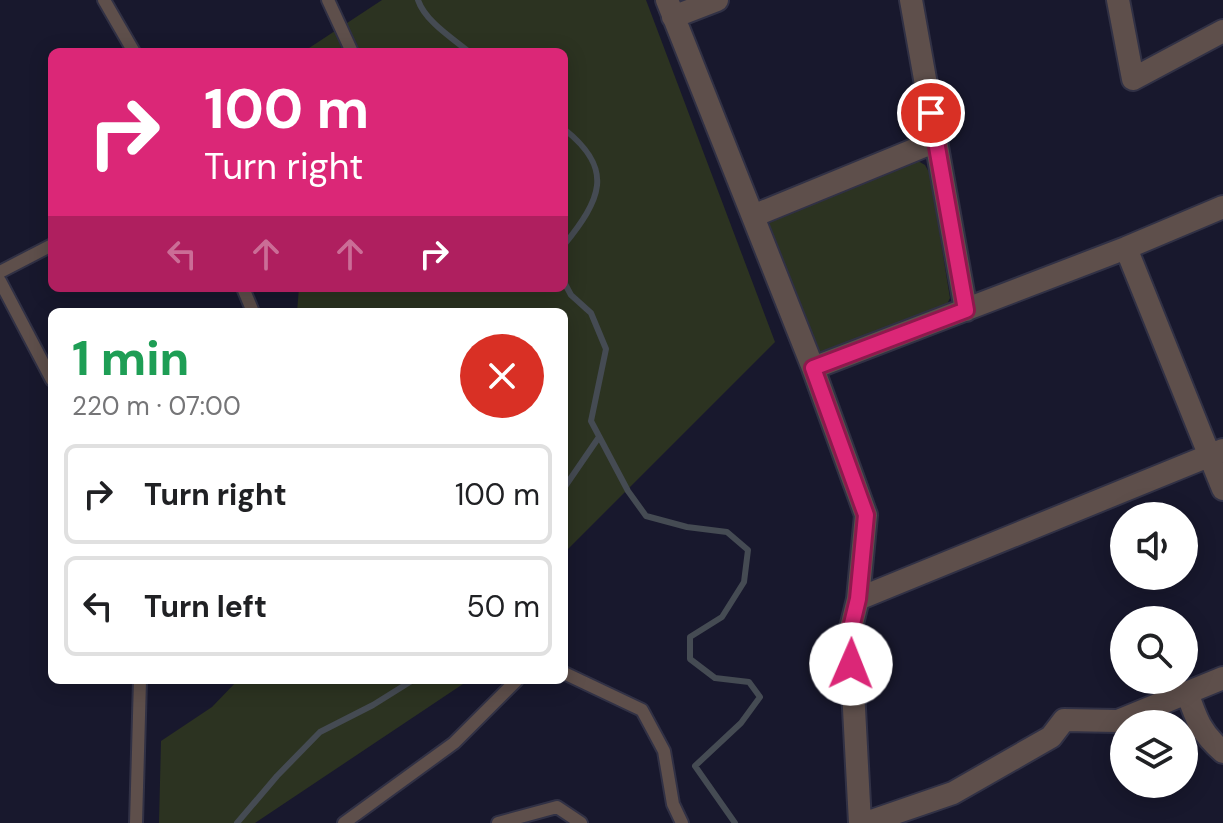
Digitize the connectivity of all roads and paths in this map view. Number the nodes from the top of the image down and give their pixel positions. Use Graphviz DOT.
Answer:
graph roads {
  1 [pos="104,0"];
  2 [pos="328,0"];
  3 [pos="717,0"];
  4 [pos="911,0"];
  5 [pos="1118,0"];
  6 [pos="670,8"];
  7 [pos="1223,31"];
  8 [pos="132,48"];
  9 [pos="350,48"];
  10 [pos="936,141"];
  11 [pos="1223,207"];
  12 [pos="753,216"];
  13 [pos="48,247"];
  14 [pos="1126,248"];
  15 [pos="0,272"];
  16 [pos="0,281"];
  17 [pos="966,310"];
  18 [pos="813,368"];
  19 [pos="48,372"];
  20 [pos="1216,452"];
  21 [pos="1223,489"];
  22 [pos="858,599"];
  23 [pos="568,675"];
  24 [pos="1223,678"];
  25 [pos="140,684"];
  26 [pos="513,684"];
  27 [pos="1198,688"];
  28 [pos="1182,694"];
  29 [pos="1188,694"];
  30 [pos="1223,752"];
  31 [pos="673,804"];
  32 [pos="136,823"];
  33 [pos="344,823"];
  34 [pos="498,823"];
  35 [pos="581,823"];
  36 [pos="673,823"];
  37 [pos="682,823"];
  38 [pos="863,823"];
  1 -- 8 [label="lane"];
  2 -- 9 [label="lane"];
  3 -- 6 [label="street"];
  4 -- 10 [label="street"];
  5 -- 7 [label="street"];
  6 -- 12 [label="street"];
  10 -- 12 [label="street"];
  10 -- 17 [label="street"];
  11 -- 14 [label="street"];
  12 -- 18 [label="street"];
  13 -- 15 [label="lane"];
  14 -- 17 [label="street"];
  14 -- 20 [label="street"];
  16 -- 19 [label="lane"];
  17 -- 18 [label="street"];
  18 -- 22 [label="street"];
  20 -- 21 [label="street"];
  20 -- 22 [label="street"];
  22 -- 38 [label="street"];
  23 -- 31 [label="lane"];
  24 -- 27 [label="street"];
  25 -- 32 [label="lane"];
  26 -- 33 [label="lane"];
  28 -- 38 [label="street"];
  29 -- 30 [label="street"];
  31 -- 36 [label="lane"];
  31 -- 37 [label="lane"];
  34 -- 35 [label="lane"];
}
